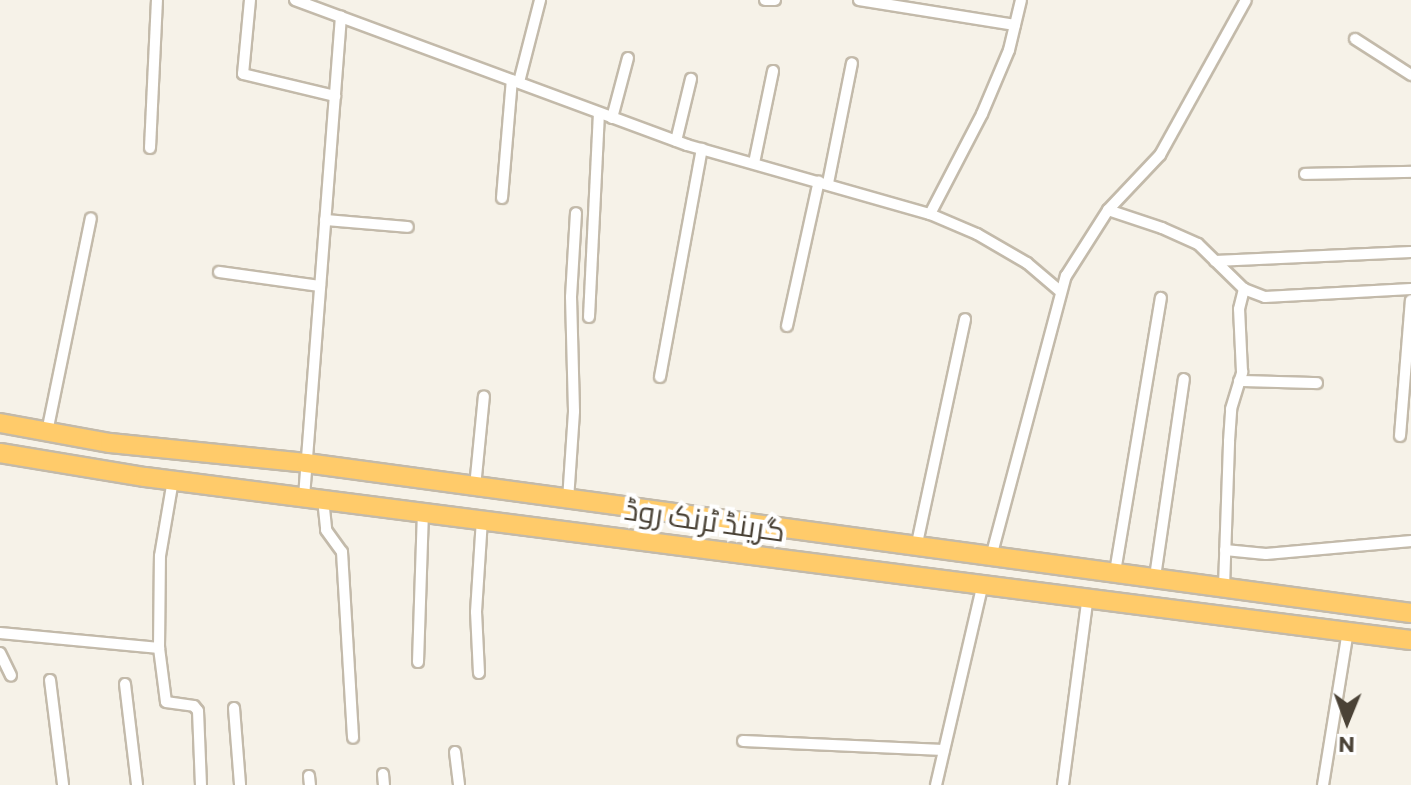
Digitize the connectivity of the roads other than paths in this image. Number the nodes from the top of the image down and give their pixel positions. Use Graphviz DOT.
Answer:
graph roads {
  1 [pos="157,0"];
  2 [pos="250,0"];
  3 [pos="295,0"];
  4 [pos="540,0"];
  5 [pos="765,0"];
  6 [pos="775,0"];
  7 [pos="859,0"];
  8 [pos="1021,0"];
  9 [pos="1246,0"];
  10 [pos="341,16"];
  11 [pos="1015,25"];
  12 [pos="1355,39"];
  13 [pos="628,58"];
  14 [pos="852,63"];
  15 [pos="773,71"];
  16 [pos="1411,75"];
  17 [pos="691,79"];
  18 [pos="515,81"];
  19 [pos="335,96"];
  20 [pos="599,113"];
  21 [pos="612,118"];
  22 [pos="676,141"];
  23 [pos="150,148"];
  24 [pos="702,149"];
  25 [pos="754,163"];
  26 [pos="1411,172"];
  27 [pos="1305,174"];
  28 [pos="824,182"];
  29 [pos="502,198"];
  30 [pos="1108,210"];
  31 [pos="576,213"];
  32 [pos="930,214"];
  33 [pos="91,218"];
  34 [pos="325,220"];
  35 [pos="408,227"];
  36 [pos="1411,252"];
  37 [pos="1215,261"];
  38 [pos="219,272"];
  39 [pos="681,273"];
  40 [pos="320,286"];
  41 [pos="1244,289"];
  42 [pos="1411,289"];
  43 [pos="1060,291"];
  44 [pos="1161,298"];
  45 [pos="1411,300"];
  46 [pos="589,317"];
  47 [pos="965,319"];
  48 [pos="787,326"];
  49 [pos="660,377"];
  50 [pos="1184,379"];
  51 [pos="1239,381"];
  52 [pos="1317,383"];
  53 [pos="484,396"];
  54 [pos="0,423"];
  55 [pos="47,432"];
  56 [pos="1400,436"];
  57 [pos="0,453"];
  58 [pos="306,463"];
  59 [pos="173,480"];
  60 [pos="475,487"];
  61 [pos="304,497"];
  62 [pos="323,499"];
  63 [pos="568,500"];
  64 [pos="423,511"];
  65 [pos="482,518"];
  66 [pos="1411,541"];
  67 [pos="916,548"];
  68 [pos="1225,550"];
  69 [pos="991,557"];
  70 [pos="1115,572"];
  71 [pos="1155,577"];
  72 [pos="983,583"];
  73 [pos="1224,587"];
  74 [pos="1088,596"];
  75 [pos="1411,613"];
  76 [pos="1348,631"];
  77 [pos="0,633"];
  78 [pos="1411,640"];
  79 [pos="159,648"];
  80 [pos="0,653"];
  81 [pos="418,662"];
  82 [pos="479,673"];
  83 [pos="11,676"];
  84 [pos="50,680"];
  85 [pos="125,684"];
  86 [pos="234,708"];
  87 [pos="353,738"];
  88 [pos="743,741"];
  89 [pos="944,750"];
  90 [pos="455,752"];
  91 [pos="63,785"];
  92 [pos="137,785"];
  93 [pos="201,785"];
  94 [pos="240,785"];
  95 [pos="459,785"];
  96 [pos="936,785"];
  97 [pos="1063,785"];
  98 [pos="1323,785"];
  1 -- 23 [label="street"];
  2 -- 19 [label="street"];
  3 -- 10 [label="street"];
  4 -- 18 [label="street"];
  5 -- 6 [label="street"];
  7 -- 11 [label="street"];
  8 -- 11 [label="street"];
  9 -- 30 [label="street"];
  10 -- 18 [label="street"];
  10 -- 19 [label="street"];
  11 -- 32 [label="street"];
  12 -- 16 [label="street"];
  13 -- 21 [label="street"];
  14 -- 28 [label="street"];
  15 -- 25 [label="street"];
  17 -- 22 [label="street"];
  18 -- 20 [label="street"];
  18 -- 29 [label="street"];
  19 -- 34 [label="street"];
  20 -- 21 [label="street"];
  20 -- 46 [label="street"];
  21 -- 22 [label="street"];
  22 -- 24 [label="street"];
  24 -- 25 [label="street"];
  24 -- 39 [label="street"];
  24 -- 49 [label="street"];
  25 -- 28 [label="street"];
  26 -- 27 [label="street"];
  28 -- 32 [label="street"];
  28 -- 48 [label="street"];
  30 -- 37 [label="street"];
  30 -- 43 [label="street"];
  31 -- 63 [label="street"];
  32 -- 43 [label="street"];
  33 -- 55 [label="street"];
  34 -- 35 [label="street"];
  34 -- 40 [label="street"];
  36 -- 37 [label="street"];
  37 -- 41 [label="street"];
  38 -- 40 [label="street"];
  40 -- 58 [label="street"];
  41 -- 42 [label="street"];
  41 -- 51 [label="street"];
  43 -- 69 [label="street"];
  44 -- 70 [label="street"];
  45 -- 56 [label="street"];
  47 -- 67 [label="street"];
  50 -- 71 [label="street"];
  51 -- 52 [label="street"];
  51 -- 68 [label="street"];
  53 -- 60 [label="street"];
  54 -- 55 [label="highway, گرینڈ ٹرنک روڈ"];
  55 -- 58 [label="highway, گرینڈ ٹرنک روڈ"];
  57 -- 59 [label="highway, گرینڈ ٹرنک روڈ"];
  58 -- 60 [label="highway, گرینڈ ٹرنک روڈ"];
  58 -- 61 [label="street"];
  59 -- 61 [label="highway, گرینڈ ٹرنک روڈ"];
  59 -- 79 [label="street"];
  60 -- 63 [label="highway, گرینڈ ٹرنک روڈ"];
  61 -- 62 [label="highway, گرینڈ ٹرنک روڈ"];
  62 -- 64 [label="highway, گرینڈ ٹرنک روڈ"];
  62 -- 87 [label="street"];
  63 -- 67 [label="highway, گرینڈ ٹرنک روڈ"];
  64 -- 65 [label="highway, گرینڈ ٹرنک روڈ"];
  64 -- 81 [label="street"];
  65 -- 72 [label="highway, گرینڈ ٹرنک روڈ"];
  65 -- 82 [label="street"];
  66 -- 68 [label="street"];
  67 -- 69 [label="highway, گرینڈ ٹرنک روڈ"];
  68 -- 73 [label="street"];
  69 -- 70 [label="highway, گرینڈ ٹرنک روڈ"];
  70 -- 71 [label="highway, گرینڈ ٹرنک روڈ"];
  71 -- 73 [label="highway, گرینڈ ٹرنک روڈ"];
  72 -- 74 [label="highway, گرینڈ ٹرنک روڈ"];
  72 -- 89 [label="street"];
  73 -- 75 [label="highway, گرینڈ ٹرنک روڈ"];
  74 -- 76 [label="highway, گرینڈ ٹرنک روڈ"];
  74 -- 97 [label="street"];
  76 -- 78 [label="highway, گرینڈ ٹرنک روڈ"];
  76 -- 98 [label="street"];
  77 -- 79 [label="street"];
  79 -- 93 [label="street"];
  80 -- 83 [label="street"];
  84 -- 91 [label="street"];
  85 -- 92 [label="street"];
  86 -- 94 [label="street"];
  88 -- 89 [label="street"];
  89 -- 96 [label="street"];
  90 -- 95 [label="street"];
}
